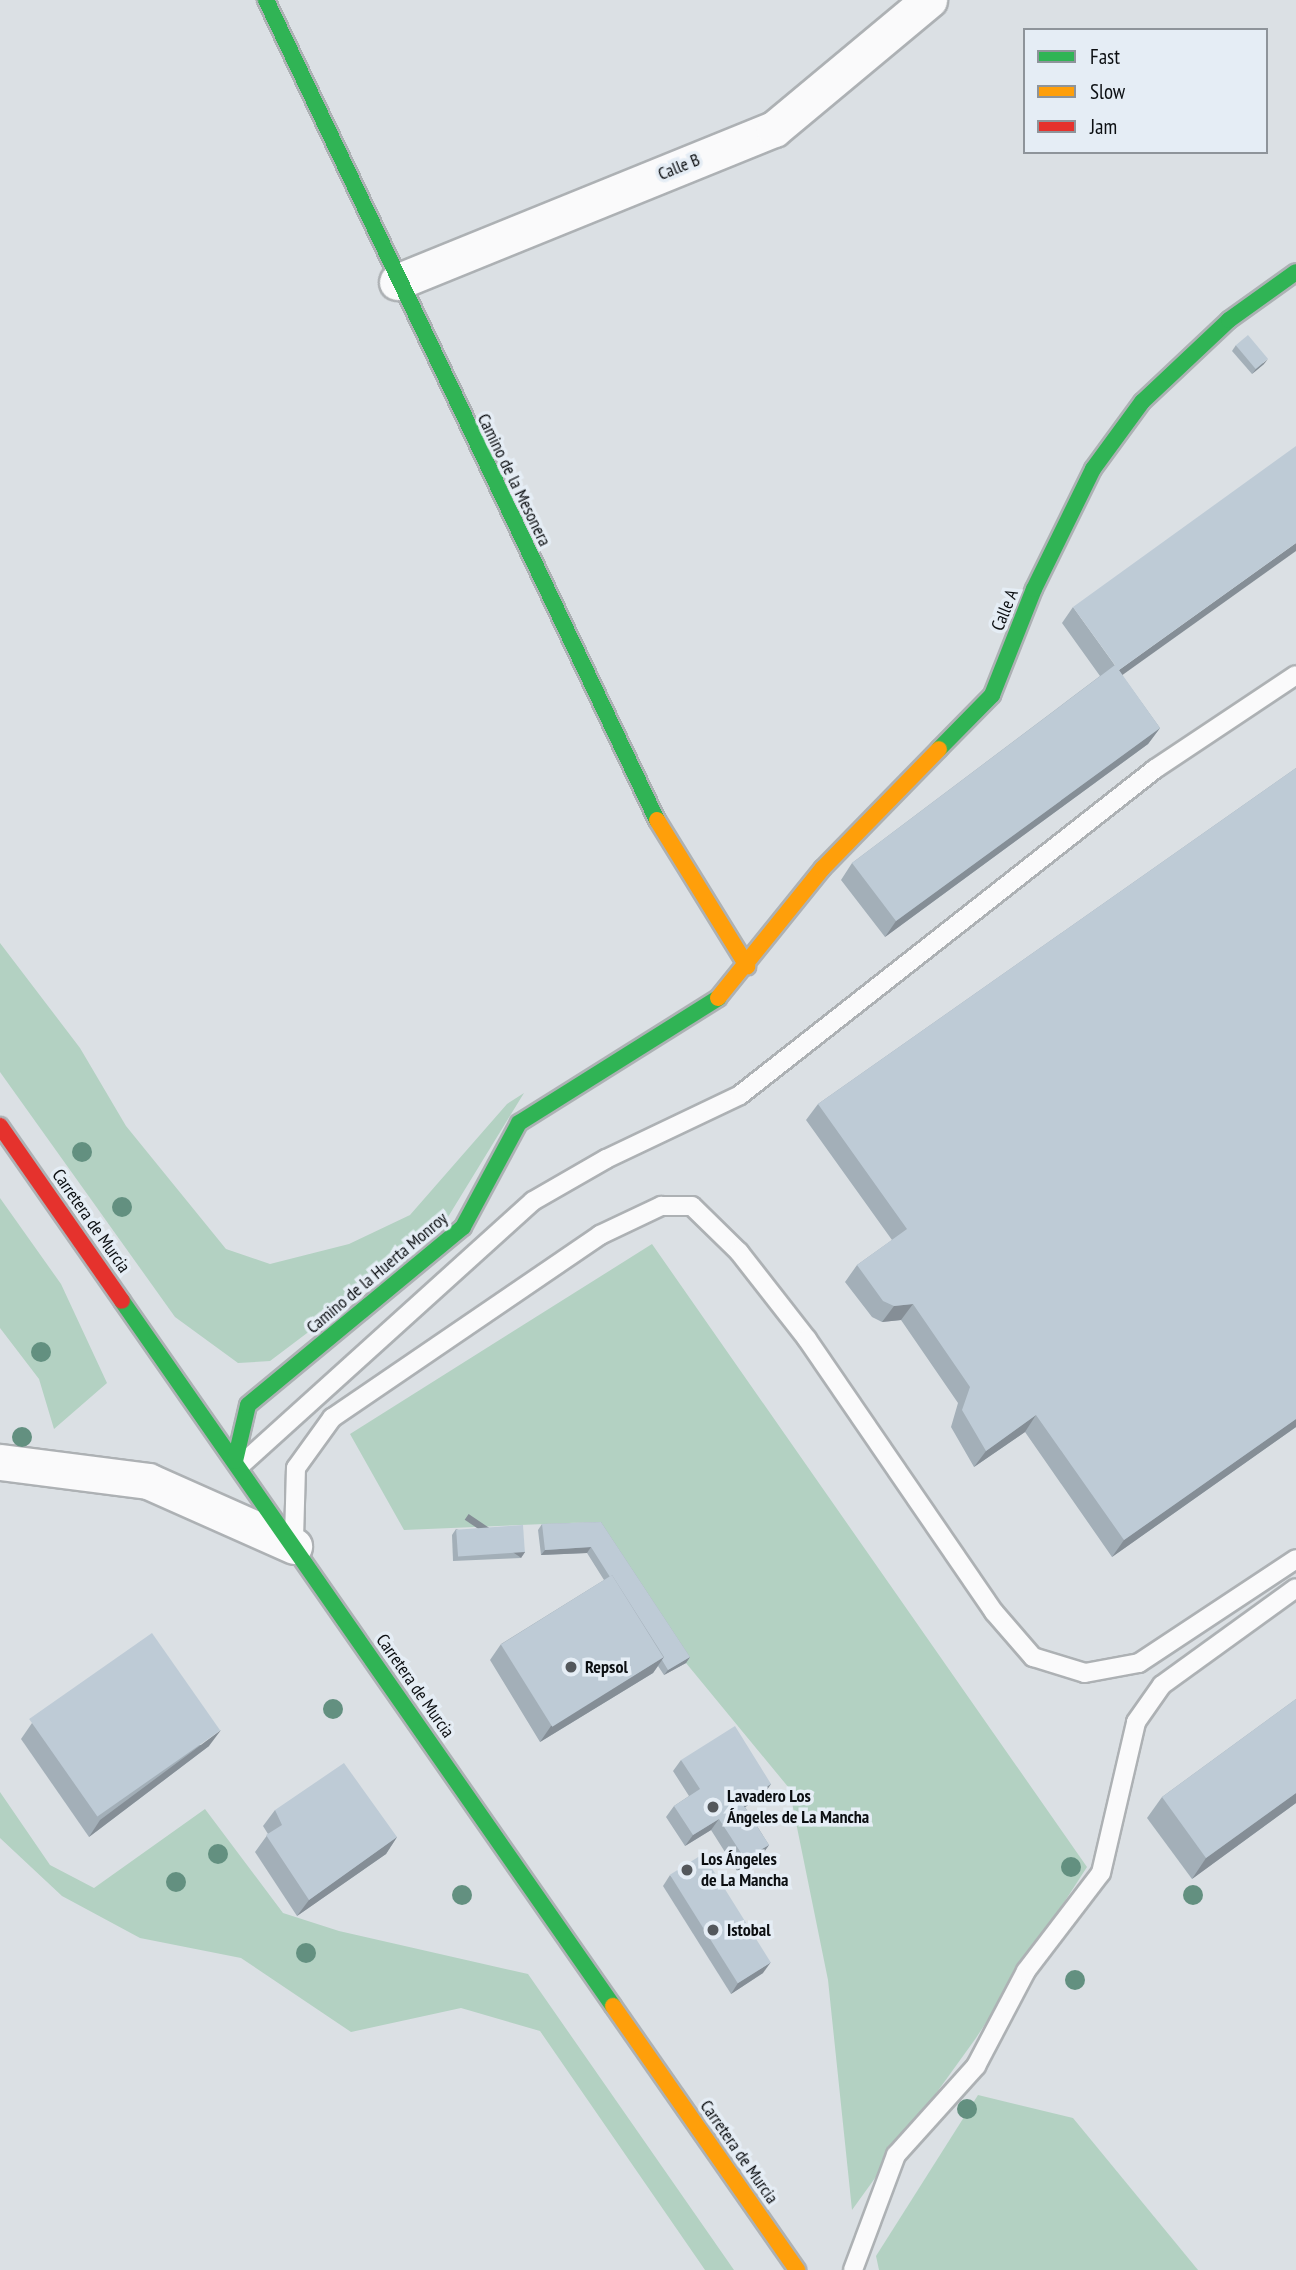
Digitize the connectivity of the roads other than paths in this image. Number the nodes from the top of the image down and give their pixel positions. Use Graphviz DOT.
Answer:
graph roads {
  1 [pos="266,0"];
  2 [pos="929,0"];
  3 [pos="1296,272"];
  4 [pos="397,282"];
  5 [pos="1296,675"];
  6 [pos="747,966"];
  7 [pos="0,1126"];
  8 [pos="0,1462"];
  9 [pos="237,1464"];
  10 [pos="294,1546"];
  11 [pos="1296,1559"];
  12 [pos="1296,1588"];
  13 [pos="797,2270"];
  14 [pos="853,2270"];
  1 -- 4 [label="main road, Camino de la Mesonera"];
  2 -- 4 [label="street, Calle B"];
  3 -- 6 [label="main road, Calle A"];
  4 -- 6 [label="main road, Camino de la Mesonera"];
  5 -- 9 [label="lane"];
  6 -- 9 [label="main road, Camino de la Huerta Monroy"];
  7 -- 9 [label="main road, Carretera de Murcia"];
  8 -- 10 [label="street"];
  9 -- 10 [label="main road, Carretera de Murcia"];
  10 -- 11 [label="lane"];
  10 -- 13 [label="main road, Carretera de Murcia"];
  12 -- 14 [label="lane"];
}
